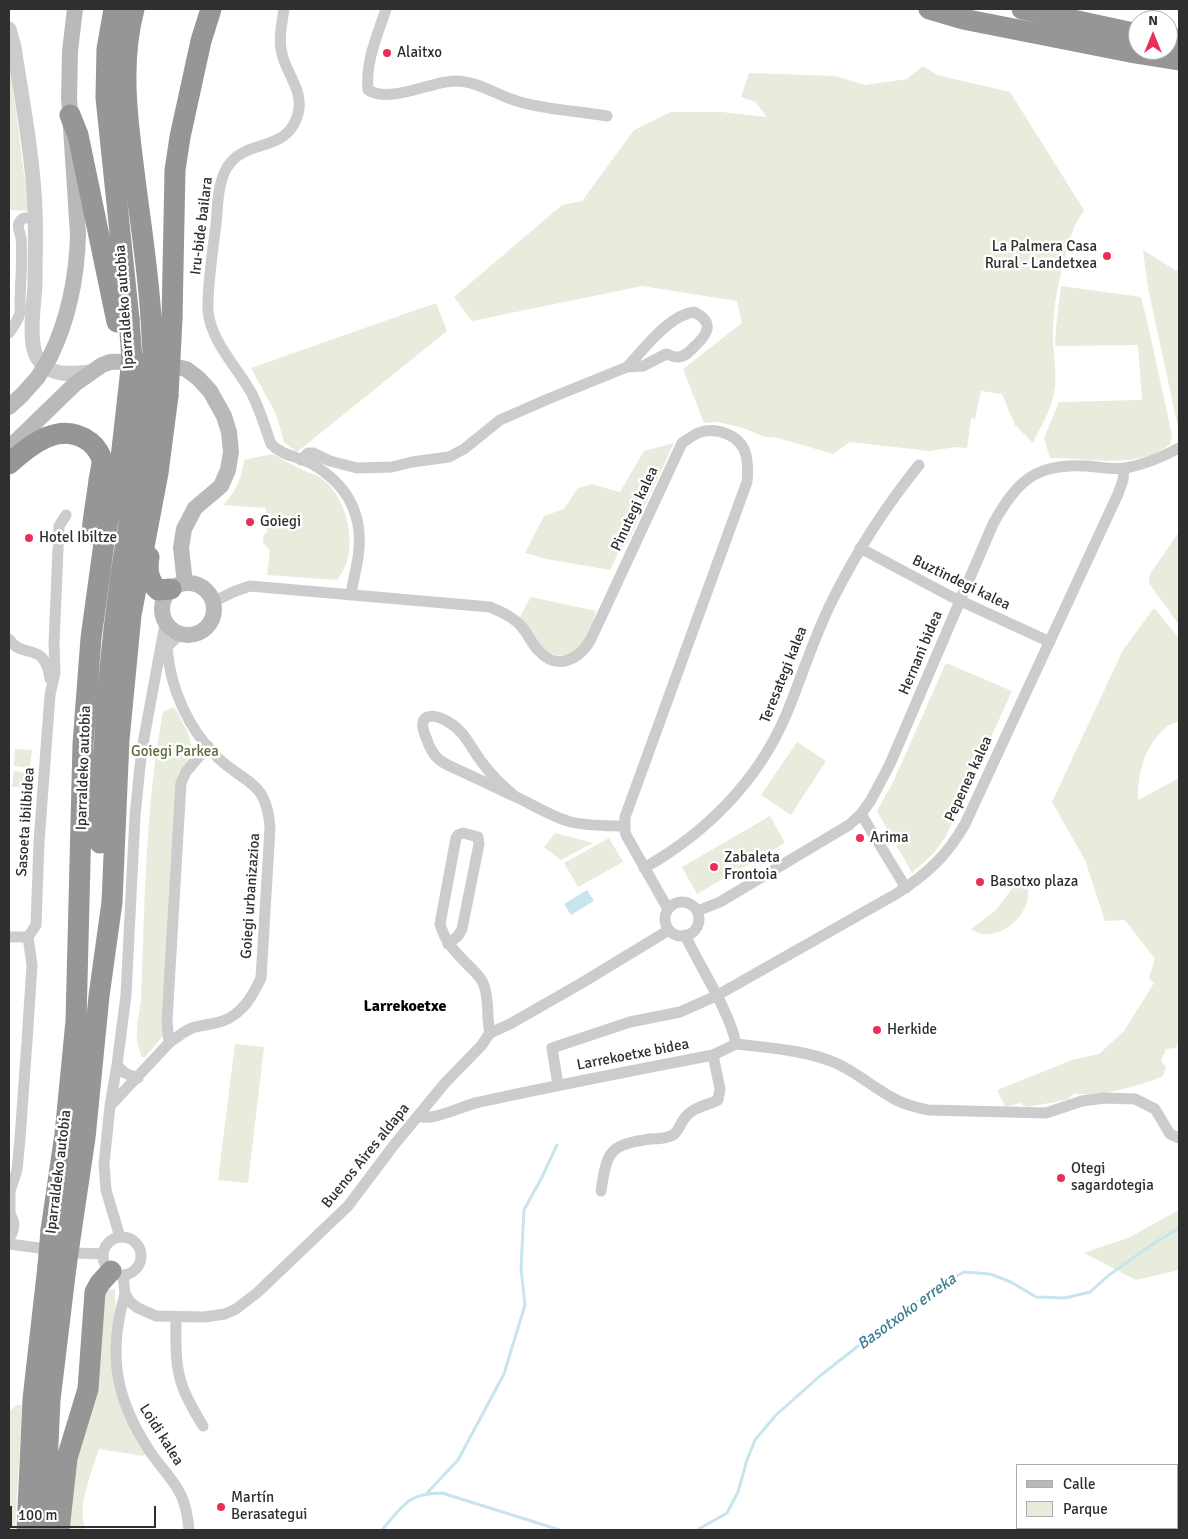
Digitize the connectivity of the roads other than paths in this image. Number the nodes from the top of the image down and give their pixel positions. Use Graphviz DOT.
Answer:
graph roads {
  1 [pos="75,9"];
  2 [pos="103,9"];
  3 [pos="114,9"];
  4 [pos="134,9"];
  5 [pos="203,9"];
  6 [pos="211,9"];
  7 [pos="284,9"];
  8 [pos="386,9"];
  9 [pos="929,9"];
  10 [pos="1022,9"];
  11 [pos="9,29"];
  12 [pos="1128,40"];
  13 [pos="201,41"];
  14 [pos="1128,42"];
  15 [pos="70,115"];
  16 [pos="608,116"];
  17 [pos="36,221"];
  18 [pos="14,228"];
  19 [pos="122,254"];
  20 [pos="28,309"];
  21 [pos="162,318"];
  22 [pos="123,320"];
  23 [pos="9,333"];
  24 [pos="627,367"];
  25 [pos="91,372"];
  26 [pos="141,396"];
  27 [pos="9,407"];
  28 [pos="12,441"];
  29 [pos="1179,448"];
  30 [pos="301,460"];
  31 [pos="9,464"];
  32 [pos="918,465"];
  33 [pos="1124,468"];
  34 [pos="158,473"];
  35 [pos="66,515"];
  36 [pos="860,548"];
  37 [pos="92,568"];
  38 [pos="178,586"];
  39 [pos="351,595"];
  40 [pos="960,601"];
  41 [pos="213,602"];
  42 [pos="165,624"];
  43 [pos="179,634"];
  44 [pos="9,639"];
  45 [pos="1050,642"];
  46 [pos="54,644"];
  47 [pos="167,648"];
  48 [pos="35,652"];
  49 [pos="88,681"];
  50 [pos="174,686"];
  51 [pos="51,691"];
  52 [pos="153,691"];
  53 [pos="208,746"];
  54 [pos="479,760"];
  55 [pos="466,774"];
  56 [pos="515,796"];
  57 [pos="861,814"];
  58 [pos="624,826"];
  59 [pos="644,868"];
  60 [pos="906,888"];
  61 [pos="668,909"];
  62 [pos="697,911"];
  63 [pos="669,930"];
  64 [pos="685,935"];
  65 [pos="9,937"];
  66 [pos="28,937"];
  67 [pos="448,944"];
  68 [pos="99,996"];
  69 [pos="716,996"];
  70 [pos="490,1033"];
  71 [pos="169,1043"];
  72 [pos="736,1044"];
  73 [pos="713,1055"];
  74 [pos="118,1065"];
  75 [pos="138,1078"];
  76 [pos="558,1085"];
  77 [pos="110,1106"];
  78 [pos="418,1116"];
  79 [pos="1179,1138"];
  80 [pos="601,1190"];
  81 [pos="9,1192"];
  82 [pos="9,1213"];
  83 [pos="14,1226"];
  84 [pos="61,1231"];
  85 [pos="120,1237"];
  86 [pos="9,1238"];
  87 [pos="9,1244"];
  88 [pos="29,1246"];
  89 [pos="57,1267"];
  90 [pos="112,1267"];
  91 [pos="125,1294"];
  92 [pos="176,1318"];
  93 [pos="204,1426"];
  94 [pos="27,1530"];
  95 [pos="44,1530"];
  96 [pos="59,1530"];
  97 [pos="189,1530"];
  1 -- 15 [label="main road"];
  2 -- 19 [label="highway"];
  3 -- 19 [label="highway, Iparraldeko autobia"];
  4 -- 21 [label="highway, Iparraldeko autobia"];
  5 -- 13 [label="highway"];
  6 -- 13 [label="highway"];
  7 -- 30 [label="street, Iru-bide bailara"];
  8 -- 16 [label="street"];
  9 -- 14 [label="highway"];
  10 -- 12 [label="highway"];
  11 -- 17 [label="street"];
  13 -- 21 [label="highway"];
  15 -- 22 [label="highway"];
  15 -- 27 [label="main road, bridge"];
  17 -- 18 [label="street"];
  17 -- 20 [label="street"];
  18 -- 20 [label="street"];
  19 -- 22 [label="highway, Iparraldeko autobia"];
  20 -- 23 [label="street"];
  20 -- 25 [label="street"];
  21 -- 26 [label="highway, Iparraldeko autobia, bridge"];
  22 -- 26 [label="highway, Iparraldeko autobia, bridge"];
  24 -- 24 [label="street, Iru-bide bailara"];
  24 -- 30 [label="street, Iru-bide bailara"];
  25 -- 28 [label="main road"];
  25 -- 38 [label="main road"];
  26 -- 34 [label="highway"];
  26 -- 37 [label="highway"];
  26 -- 49 [label="highway, Iparraldeko autobia"];
  26 -- 68 [label="highway"];
  29 -- 33 [label="street, Hernani bidea"];
  30 -- 39 [label="street, Iru-bide bailara"];
  31 -- 37 [label="highway"];
  32 -- 36 [label="street, Teresategi kalea"];
  33 -- 40 [label="street, Hernani bidea"];
  33 -- 45 [label="street, Pepenea kalea"];
  34 -- 38 [label="highway"];
  34 -- 68 [label="highway"];
  35 -- 46 [label="street, Sasoeta ibilbidea"];
  36 -- 40 [label="street, Buztindegi kalea"];
  36 -- 59 [label="street, Teresategi kalea"];
  37 -- 49 [label="highway"];
  38 -- 41 [label="main road"];
  38 -- 42 [label="main road"];
  39 -- 41 [label="street, Pinutegi kalea"];
  39 -- 58 [label="street, Pinutegi kalea"];
  40 -- 45 [label="street, Buztindegi kalea"];
  40 -- 57 [label="street, Hernani bidea"];
  41 -- 43 [label="main road"];
  42 -- 43 [label="main road"];
  42 -- 52 [label="street"];
  43 -- 47 [label="street"];
  44 -- 48 [label="street"];
  45 -- 60 [label="street, Pepenea kalea"];
  46 -- 48 [label="street"];
  46 -- 51 [label="street, Sasoeta ibilbidea"];
  47 -- 50 [label="street, Goiegi urbanizazioa"];
  47 -- 52 [label="street"];
  48 -- 51 [label="street, Sasoeta ibilbidea"];
  49 -- 84 [label="highway, Iparraldeko autobia"];
  50 -- 52 [label="street"];
  50 -- 53 [label="street, Goiegi urbanizazioa"];
  51 -- 66 [label="street, Sasoeta ibilbidea"];
  52 -- 74 [label="street"];
  53 -- 71 [label="street"];
  53 -- 71 [label="street, Goiegi urbanizazioa"];
  54 -- 55 [label="street"];
  54 -- 55 [label="street"];
  54 -- 56 [label="street"];
  55 -- 56 [label="street"];
  56 -- 58 [label="street"];
  57 -- 60 [label="street"];
  57 -- 62 [label="street, Hernani bidea"];
  58 -- 59 [label="street"];
  59 -- 61 [label="street"];
  60 -- 69 [label="street, Pepenea kalea"];
  61 -- 62 [label="street"];
  61 -- 63 [label="street"];
  62 -- 64 [label="street"];
  63 -- 64 [label="street"];
  63 -- 70 [label="street, Buenos Aires aldapa"];
  64 -- 69 [label="street"];
  65 -- 66 [label="street"];
  66 -- 81 [label="street, Sasoeta ibilbidea"];
  67 -- 67 [label="street"];
  67 -- 70 [label="street"];
  68 -- 84 [label="highway, Iparraldeko autobia"];
  69 -- 72 [label="street"];
  69 -- 76 [label="street, Pepenea kalea"];
  70 -- 78 [label="street, Buenos Aires aldapa"];
  71 -- 75 [label="street, Goiegi urbanizazioa"];
  72 -- 73 [label="street, Larrekoetxe bidea"];
  72 -- 79 [label="street"];
  73 -- 76 [label="street, Larrekoetxe bidea"];
  73 -- 80 [label="street"];
  74 -- 75 [label="street"];
  74 -- 77 [label="street"];
  75 -- 77 [label="street, Goiegi urbanizazioa"];
  76 -- 78 [label="street, Larrekoetxe bidea"];
  77 -- 85 [label="street"];
  78 -- 92 [label="street, Buenos Aires aldapa"];
  81 -- 82 [label="street, Sasoeta ibilbidea"];
  82 -- 83 [label="street, Sasoeta ibilbidea"];
  83 -- 86 [label="street"];
  83 -- 88 [label="street, Sasoeta ibilbidea"];
  84 -- 89 [label="highway, Iparraldeko autobia, bridge"];
  85 -- 90 [label="street"];
  85 -- 90 [label="street"];
  87 -- 88 [label="street"];
  88 -- 90 [label="street"];
  89 -- 94 [label="highway, Iparraldeko autobia"];
  89 -- 95 [label="highway, Iparraldeko autobia"];
  90 -- 91 [label="street, Loidi kalea"];
  90 -- 96 [label="highway"];
  91 -- 92 [label="street"];
  91 -- 97 [label="street, Loidi kalea"];
  92 -- 93 [label="street"];
}
